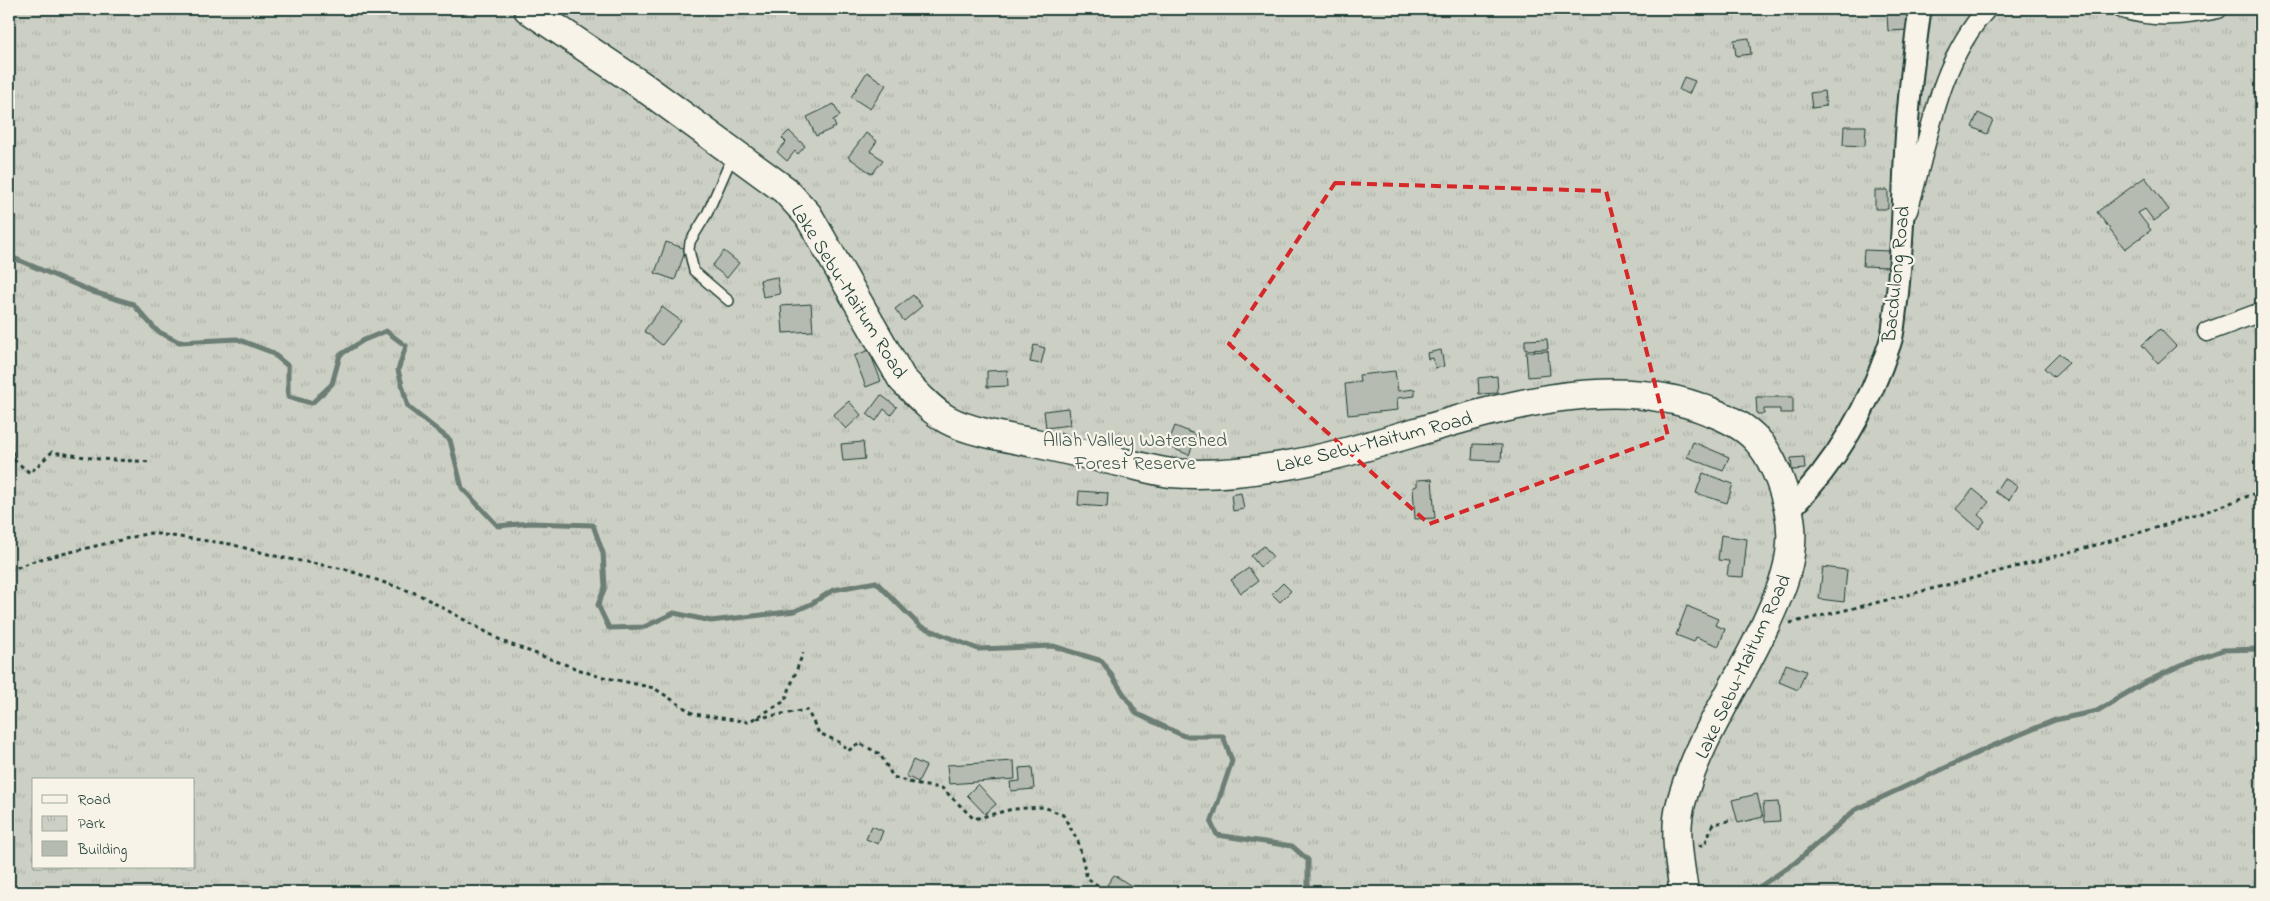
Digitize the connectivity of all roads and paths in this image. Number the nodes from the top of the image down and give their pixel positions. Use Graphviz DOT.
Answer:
graph roads {
  1 [pos="528,9"];
  2 [pos="1920,9"];
  3 [pos="1987,9"];
  4 [pos="2122,9"];
  5 [pos="2218,9"];
  6 [pos="734,153"];
  7 [pos="1902,228"];
  8 [pos="729,301"];
  9 [pos="2261,312"];
  10 [pos="2207,332"];
  11 [pos="9,436"];
  12 [pos="152,462"];
  13 [pos="2261,491"];
  14 [pos="1789,510"];
  15 [pos="9,570"];
  16 [pos="1763,629"];
  17 [pos="802,653"];
  18 [pos="754,719"];
  19 [pos="1733,820"];
  20 [pos="1678,856"];
  21 [pos="1107,892"];
  22 [pos="1684,892"];
  1 -- 6 [label="main road, Lake Sebu-Maitum Road"];
  2 -- 7 [label="street, Bacdulong Road"];
  3 -- 7 [label="street"];
  4 -- 5 [label="street"];
  6 -- 8 [label="lane"];
  6 -- 14 [label="main road, Lake Sebu-Maitum Road"];
  7 -- 14 [label="street, Bacdulong Road"];
  9 -- 10 [label="street"];
  11 -- 12 [label="path"];
  13 -- 16 [label="path"];
  14 -- 16 [label="main road, Lake Sebu-Maitum Road"];
  15 -- 18 [label="path"];
  16 -- 20 [label="main road, Lake Sebu-Maitum Road"];
  17 -- 18 [label="path"];
  18 -- 21 [label="path"];
  19 -- 20 [label="path"];
  20 -- 22 [label="main road, Lake Sebu-Maitum Road"];
}
